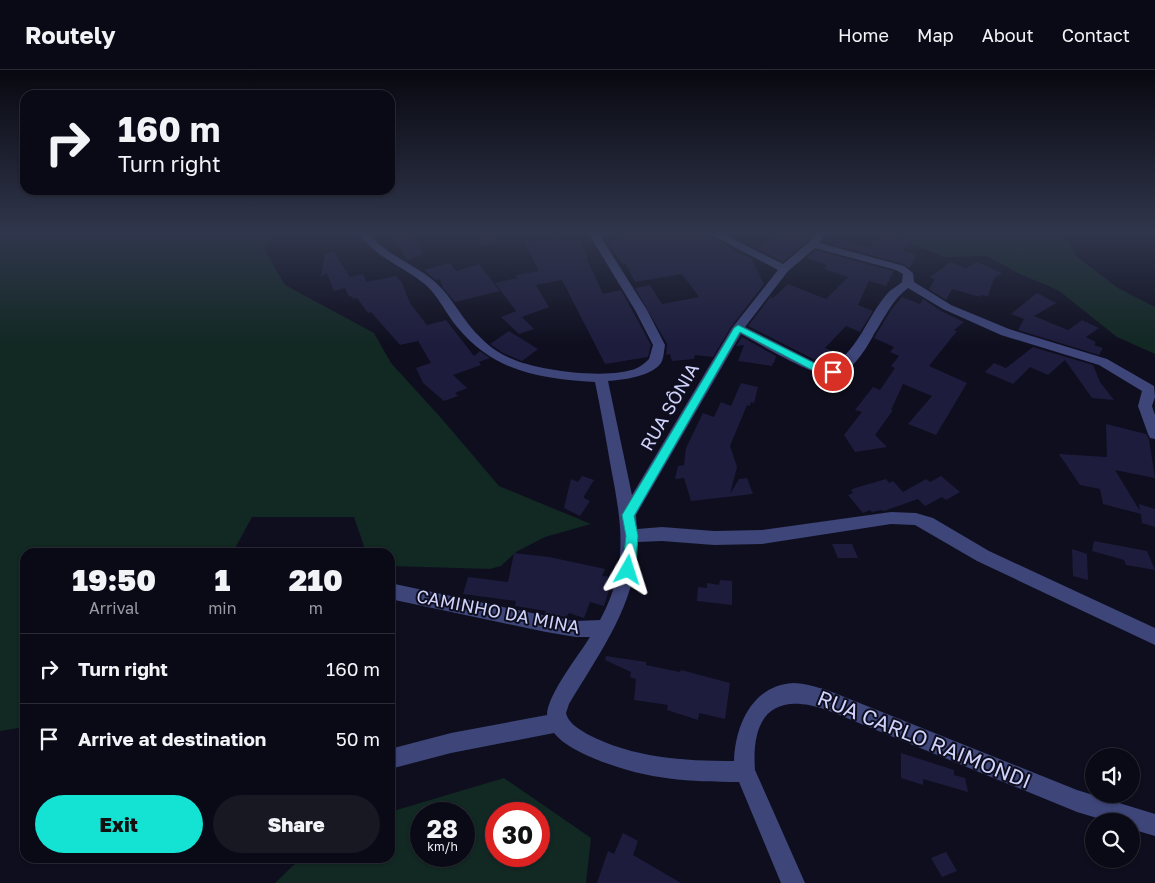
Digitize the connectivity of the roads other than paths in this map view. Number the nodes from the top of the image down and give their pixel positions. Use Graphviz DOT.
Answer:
graph roads {
  1 [pos="410,269"];
  2 [pos="615,269"];
  3 [pos="784,269"];
  4 [pos="902,269"];
  5 [pos="908,283"];
  6 [pos="738,328"];
  7 [pos="601,378"];
  8 [pos="1152,391"];
  9 [pos="1155,434"];
  10 [pos="628,515"];
  11 [pos="632,536"];
  12 [pos="395,592"];
  13 [pos="606,628"];
  14 [pos="1155,638"];
  15 [pos="557,723"];
  16 [pos="395,758"];
  17 [pos="745,772"];
  18 [pos="1155,825"];
  19 [pos="793,883"];
  1 -- 7 [label="street"];
  2 -- 7 [label="street"];
  3 -- 6 [label="street, RUA SÔNIA"];
  4 -- 5 [label="street"];
  5 -- 6 [label="street"];
  5 -- 8 [label="street"];
  6 -- 10 [label="street, RUA SÔNIA"];
  7 -- 10 [label="street"];
  8 -- 9 [label="street"];
  10 -- 11 [label="street"];
  11 -- 13 [label="street"];
  11 -- 14 [label="street"];
  12 -- 13 [label="street, CAMINHO DA MINA"];
  13 -- 15 [label="street"];
  15 -- 16 [label="street"];
  15 -- 17 [label="street"];
  17 -- 18 [label="street, RUA CARLO RAIMONDI"];
  17 -- 19 [label="street, RUA CARLO RAIMONDI"];
}
